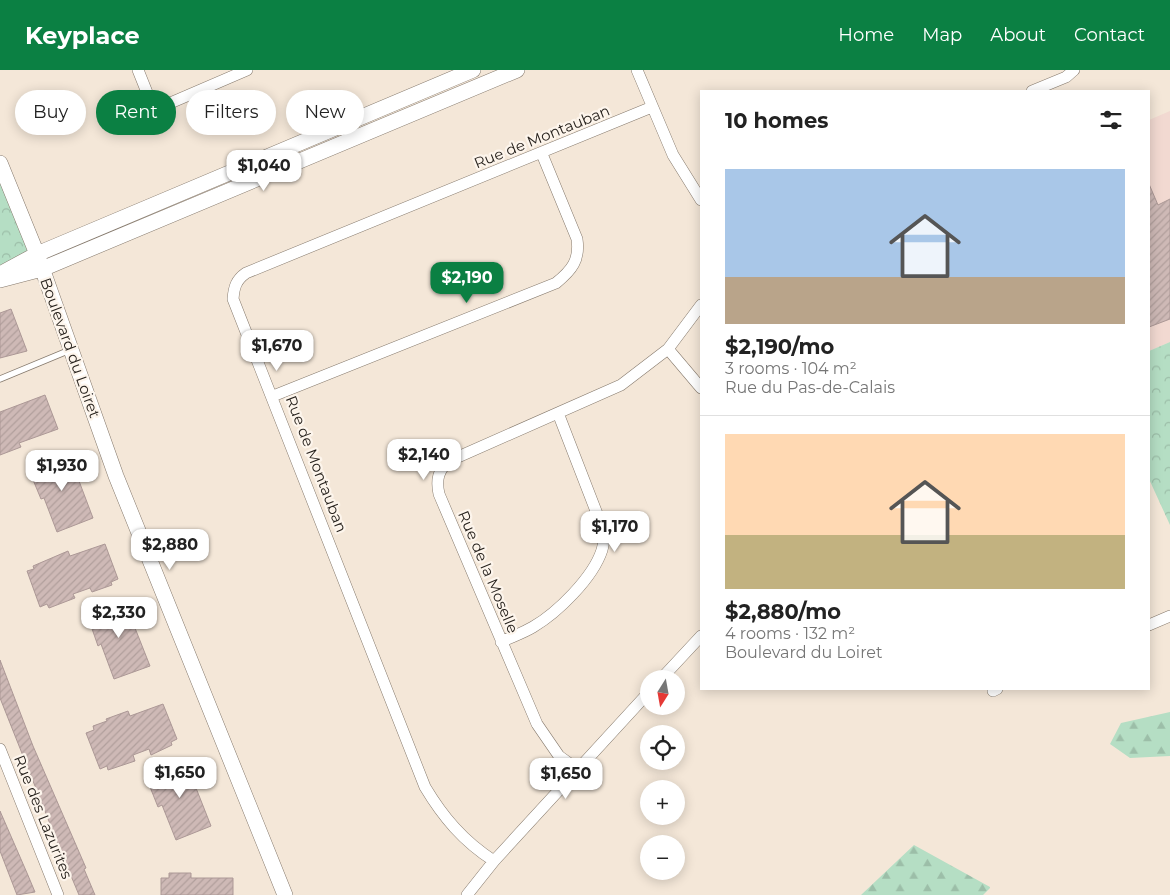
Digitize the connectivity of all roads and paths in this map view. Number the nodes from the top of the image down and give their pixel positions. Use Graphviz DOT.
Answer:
graph roads {
  1 [pos="138,70"];
  2 [pos="247,70"];
  3 [pos="473,70"];
  4 [pos="517,70"];
  5 [pos="637,70"];
  6 [pos="1074,70"];
  7 [pos="1034,90"];
  8 [pos="652,107"];
  9 [pos="542,154"];
  10 [pos="0,163"];
  11 [pos="700,198"];
  12 [pos="37,254"];
  13 [pos="42,269"];
  14 [pos="0,274"];
  15 [pos="0,280"];
  16 [pos="700,305"];
  17 [pos="668,349"];
  18 [pos="71,350"];
  19 [pos="0,379"];
  20 [pos="700,387"];
  21 [pos="273,396"];
  22 [pos="558,414"];
  23 [pos="1170,616"];
  24 [pos="1150,625"];
  25 [pos="700,637"];
  26 [pos="501,642"];
  27 [pos="669,670"];
  28 [pos="640,702"];
  29 [pos="0,749"];
  30 [pos="577,769"];
  31 [pos="494,860"];
  32 [pos="58,895"];
  33 [pos="285,895"];
  34 [pos="467,895"];
  1 -- 2 [label="street"];
  3 -- 12 [label="street"];
  4 -- 13 [label="street"];
  5 -- 8 [label="street"];
  6 -- 7 [label="street"];
  8 -- 9 [label="street, Rue de Montauban"];
  8 -- 11 [label="street"];
  9 -- 21 [label="street"];
  9 -- 21 [label="street, Rue de Montauban"];
  10 -- 12 [label="street, Boulevard du Loiret"];
  12 -- 13 [label="street, Boulevard du Loiret"];
  12 -- 14 [label="street"];
  13 -- 15 [label="street"];
  13 -- 18 [label="street, Boulevard du Loiret"];
  16 -- 17 [label="street, Rue de la Moselle"];
  17 -- 20 [label="street"];
  17 -- 22 [label="street, Rue de la Moselle"];
  18 -- 19 [label="lane"];
  18 -- 33 [label="street, Boulevard du Loiret"];
  21 -- 31 [label="street, Rue de Montauban"];
  22 -- 26 [label="street"];
  22 -- 26 [label="street, Rue de la Moselle"];
  23 -- 24 [label="street"];
  25 -- 27 [label="street"];
  26 -- 30 [label="street, Rue de la Moselle"];
  28 -- 30 [label="street"];
  29 -- 32 [label="street, Rue des Lazurites"];
  30 -- 31 [label="street"];
  31 -- 34 [label="street"];
}
